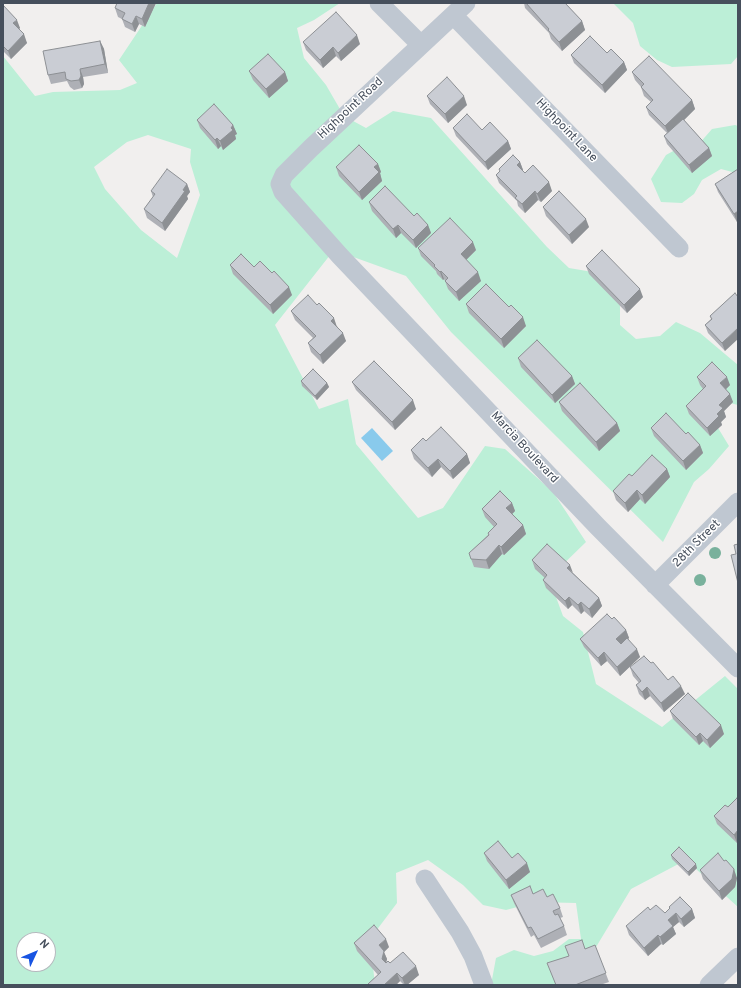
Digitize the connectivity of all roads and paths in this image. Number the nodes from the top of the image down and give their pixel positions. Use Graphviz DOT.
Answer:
graph roads {
  1 [pos="379,3"];
  2 [pos="460,9"];
  3 [pos="421,45"];
  4 [pos="312,225"];
  5 [pos="679,248"];
  6 [pos="738,502"];
  7 [pos="656,585"];
  8 [pos="738,668"];
  9 [pos="425,879"];
  10 [pos="738,957"];
  11 [pos="484,985"];
  12 [pos="709,985"];
  1 -- 3 [label="street"];
  2 -- 3 [label="street, Highpoint Road"];
  2 -- 5 [label="street, Highpoint Lane"];
  3 -- 4 [label="street, Highpoint Road"];
  4 -- 7 [label="street, Marcia Boulevard"];
  6 -- 7 [label="street, 28th Street"];
  7 -- 8 [label="street, Marcia Boulevard"];
  9 -- 11 [label="street"];
  10 -- 12 [label="street"];
}
